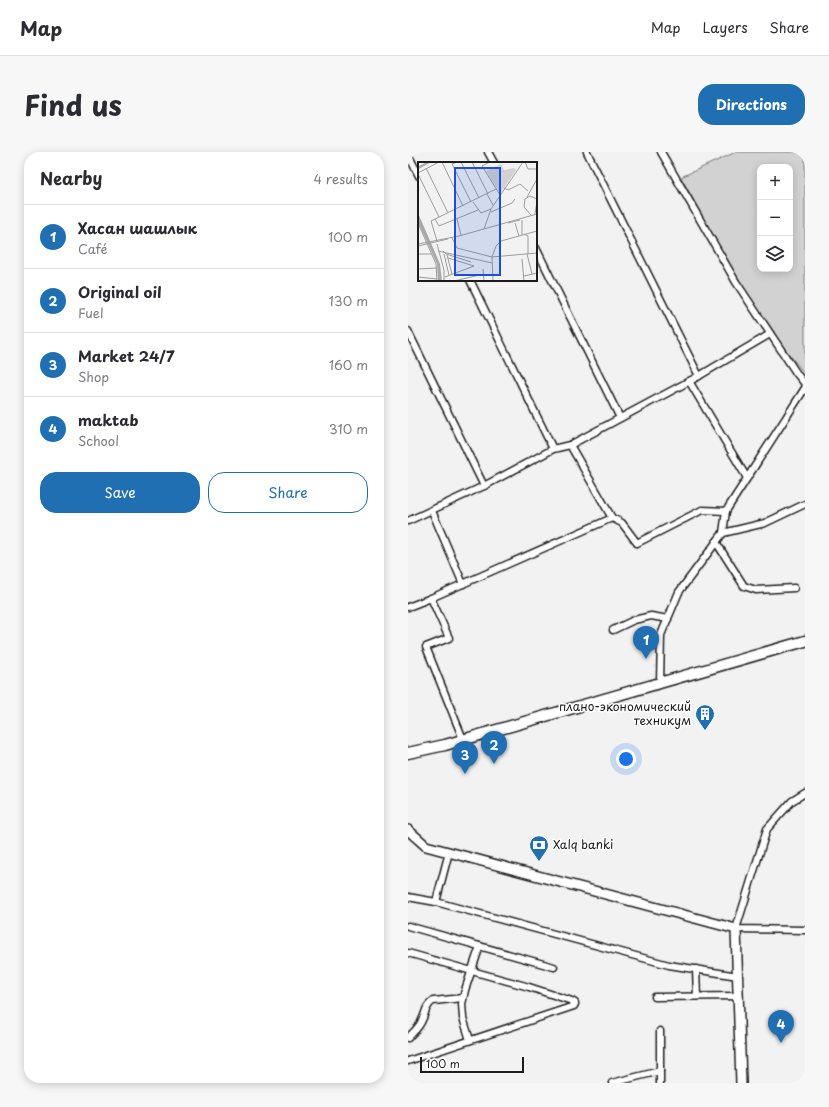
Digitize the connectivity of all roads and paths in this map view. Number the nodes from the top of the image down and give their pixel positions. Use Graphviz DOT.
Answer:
graph roads {
  1 [pos="488,152"];
  2 [pos="587,152"];
  3 [pos="662,152"];
  4 [pos="408,154"];
  5 [pos="493,162"];
  6 [pos="418,174"];
  7 [pos="537,250"];
  8 [pos="470,281"];
  9 [pos="408,331"];
  10 [pos="770,334"];
  11 [pos="699,376"];
  12 [pos="689,381"];
  13 [pos="805,384"];
  14 [pos="805,388"];
  15 [pos="620,418"];
  16 [pos="570,445"];
  17 [pos="553,449"];
  18 [pos="747,478"];
  19 [pos="484,486"];
  20 [pos="805,504"];
  21 [pos="432,511"];
  22 [pos="726,511"];
  23 [pos="612,518"];
  24 [pos="408,521"];
  25 [pos="723,533"];
  26 [pos="716,542"];
  27 [pos="463,584"];
  28 [pos="794,588"];
  29 [pos="431,598"];
  30 [pos="408,607"];
  31 [pos="668,619"];
  32 [pos="613,630"];
  33 [pos="805,641"];
  34 [pos="660,683"];
  35 [pos="463,740"];
  36 [pos="408,753"];
  37 [pos="805,793"];
  38 [pos="408,830"];
  39 [pos="449,852"];
  40 [pos="408,896"];
  41 [pos="436,902"];
  42 [pos="408,926"];
  43 [pos="736,929"];
  44 [pos="805,930"];
  45 [pos="480,946"];
  46 [pos="408,953"];
  47 [pos="554,967"];
  48 [pos="696,969"];
  49 [pos="472,971"];
  50 [pos="738,976"];
  51 [pos="655,996"];
  52 [pos="697,996"];
  53 [pos="738,996"];
  54 [pos="463,998"];
  55 [pos="660,1031"];
  56 [pos="408,1038"];
  57 [pos="470,1040"];
  58 [pos="408,1061"];
  59 [pos="660,1071"];
  60 [pos="612,1083"];
  61 [pos="660,1083"];
  62 [pos="741,1083"];
  1 -- 5 [label="street"];
  2 -- 11 [label="street"];
  3 -- 10 [label="street"];
  4 -- 6 [label="street"];
  7 -- 15 [label="street"];
  8 -- 17 [label="street"];
  9 -- 19 [label="street"];
  10 -- 11 [label="street"];
  10 -- 13 [label="street"];
  11 -- 12 [label="street"];
  12 -- 15 [label="street"];
  12 -- 18 [label="street"];
  14 -- 18 [label="street"];
  15 -- 16 [label="street"];
  16 -- 17 [label="street"];
  16 -- 23 [label="street"];
  17 -- 19 [label="street"];
  18 -- 22 [label="street"];
  19 -- 21 [label="street"];
  20 -- 25 [label="street"];
  21 -- 24 [label="street"];
  21 -- 27 [label="street"];
  22 -- 23 [label="street"];
  22 -- 25 [label="street"];
  23 -- 27 [label="street"];
  25 -- 26 [label="street"];
  26 -- 28 [label="street"];
  26 -- 31 [label="street"];
  27 -- 29 [label="street"];
  29 -- 30 [label="street"];
  29 -- 35 [label="street"];
  31 -- 32 [label="street"];
  31 -- 34 [label="street"];
  33 -- 34 [label="main road"];
  34 -- 35 [label="main road"];
  35 -- 36 [label="main road"];
  37 -- 43 [label="street"];
  38 -- 39 [label="street"];
  39 -- 41 [label="street"];
  39 -- 43 [label="street"];
  40 -- 41 [label="street"];
  41 -- 48 [label="street"];
  42 -- 45 [label="street"];
  43 -- 44 [label="street"];
  43 -- 50 [label="street"];
  45 -- 47 [label="street"];
  45 -- 49 [label="street"];
  46 -- 49 [label="street"];
  48 -- 50 [label="street"];
  48 -- 52 [label="street"];
  49 -- 54 [label="street"];
  49 -- 57 [label="street"];
  50 -- 53 [label="street"];
  51 -- 52 [label="street"];
  52 -- 53 [label="street"];
  53 -- 62 [label="street"];
  54 -- 56 [label="street"];
  54 -- 57 [label="street"];
  55 -- 59 [label="street"];
  57 -- 58 [label="street"];
  59 -- 60 [label="street"];
  59 -- 61 [label="street"];
}
